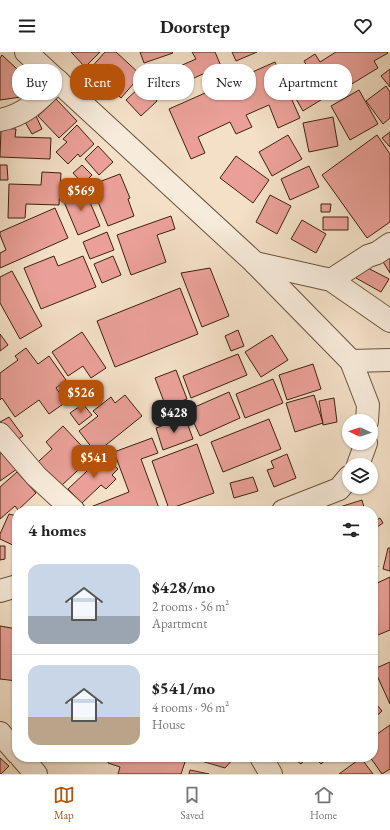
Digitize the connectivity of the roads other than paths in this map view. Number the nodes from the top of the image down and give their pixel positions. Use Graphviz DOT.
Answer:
graph roads {
  1 [pos="26,52"];
  2 [pos="39,64"];
  3 [pos="62,86"];
  4 [pos="39,100"];
  5 [pos="0,120"];
  6 [pos="390,244"];
  7 [pos="255,263"];
  8 [pos="332,280"];
  9 [pos="390,321"];
  10 [pos="390,360"];
  11 [pos="351,361"];
  12 [pos="367,414"];
  13 [pos="0,434"];
  14 [pos="342,485"];
  15 [pos="69,506"];
  16 [pos="295,506"];
  17 [pos="12,587"];
  18 [pos="0,591"];
  19 [pos="0,733"];
  20 [pos="12,747"];
  21 [pos="25,762"];
  22 [pos="264,762"];
  23 [pos="36,774"];
  24 [pos="271,774"];
  1 -- 2 [label="street"];
  3 -- 7 [label="street"];
  4 -- 5 [label="street"];
  6 -- 8 [label="street"];
  7 -- 8 [label="street"];
  7 -- 11 [label="street"];
  8 -- 9 [label="street"];
  10 -- 11 [label="street"];
  11 -- 12 [label="street"];
  13 -- 15 [label="street"];
  14 -- 16 [label="street"];
  17 -- 18 [label="street"];
  19 -- 20 [label="street"];
  21 -- 23 [label="street"];
  22 -- 24 [label="street"];
}
